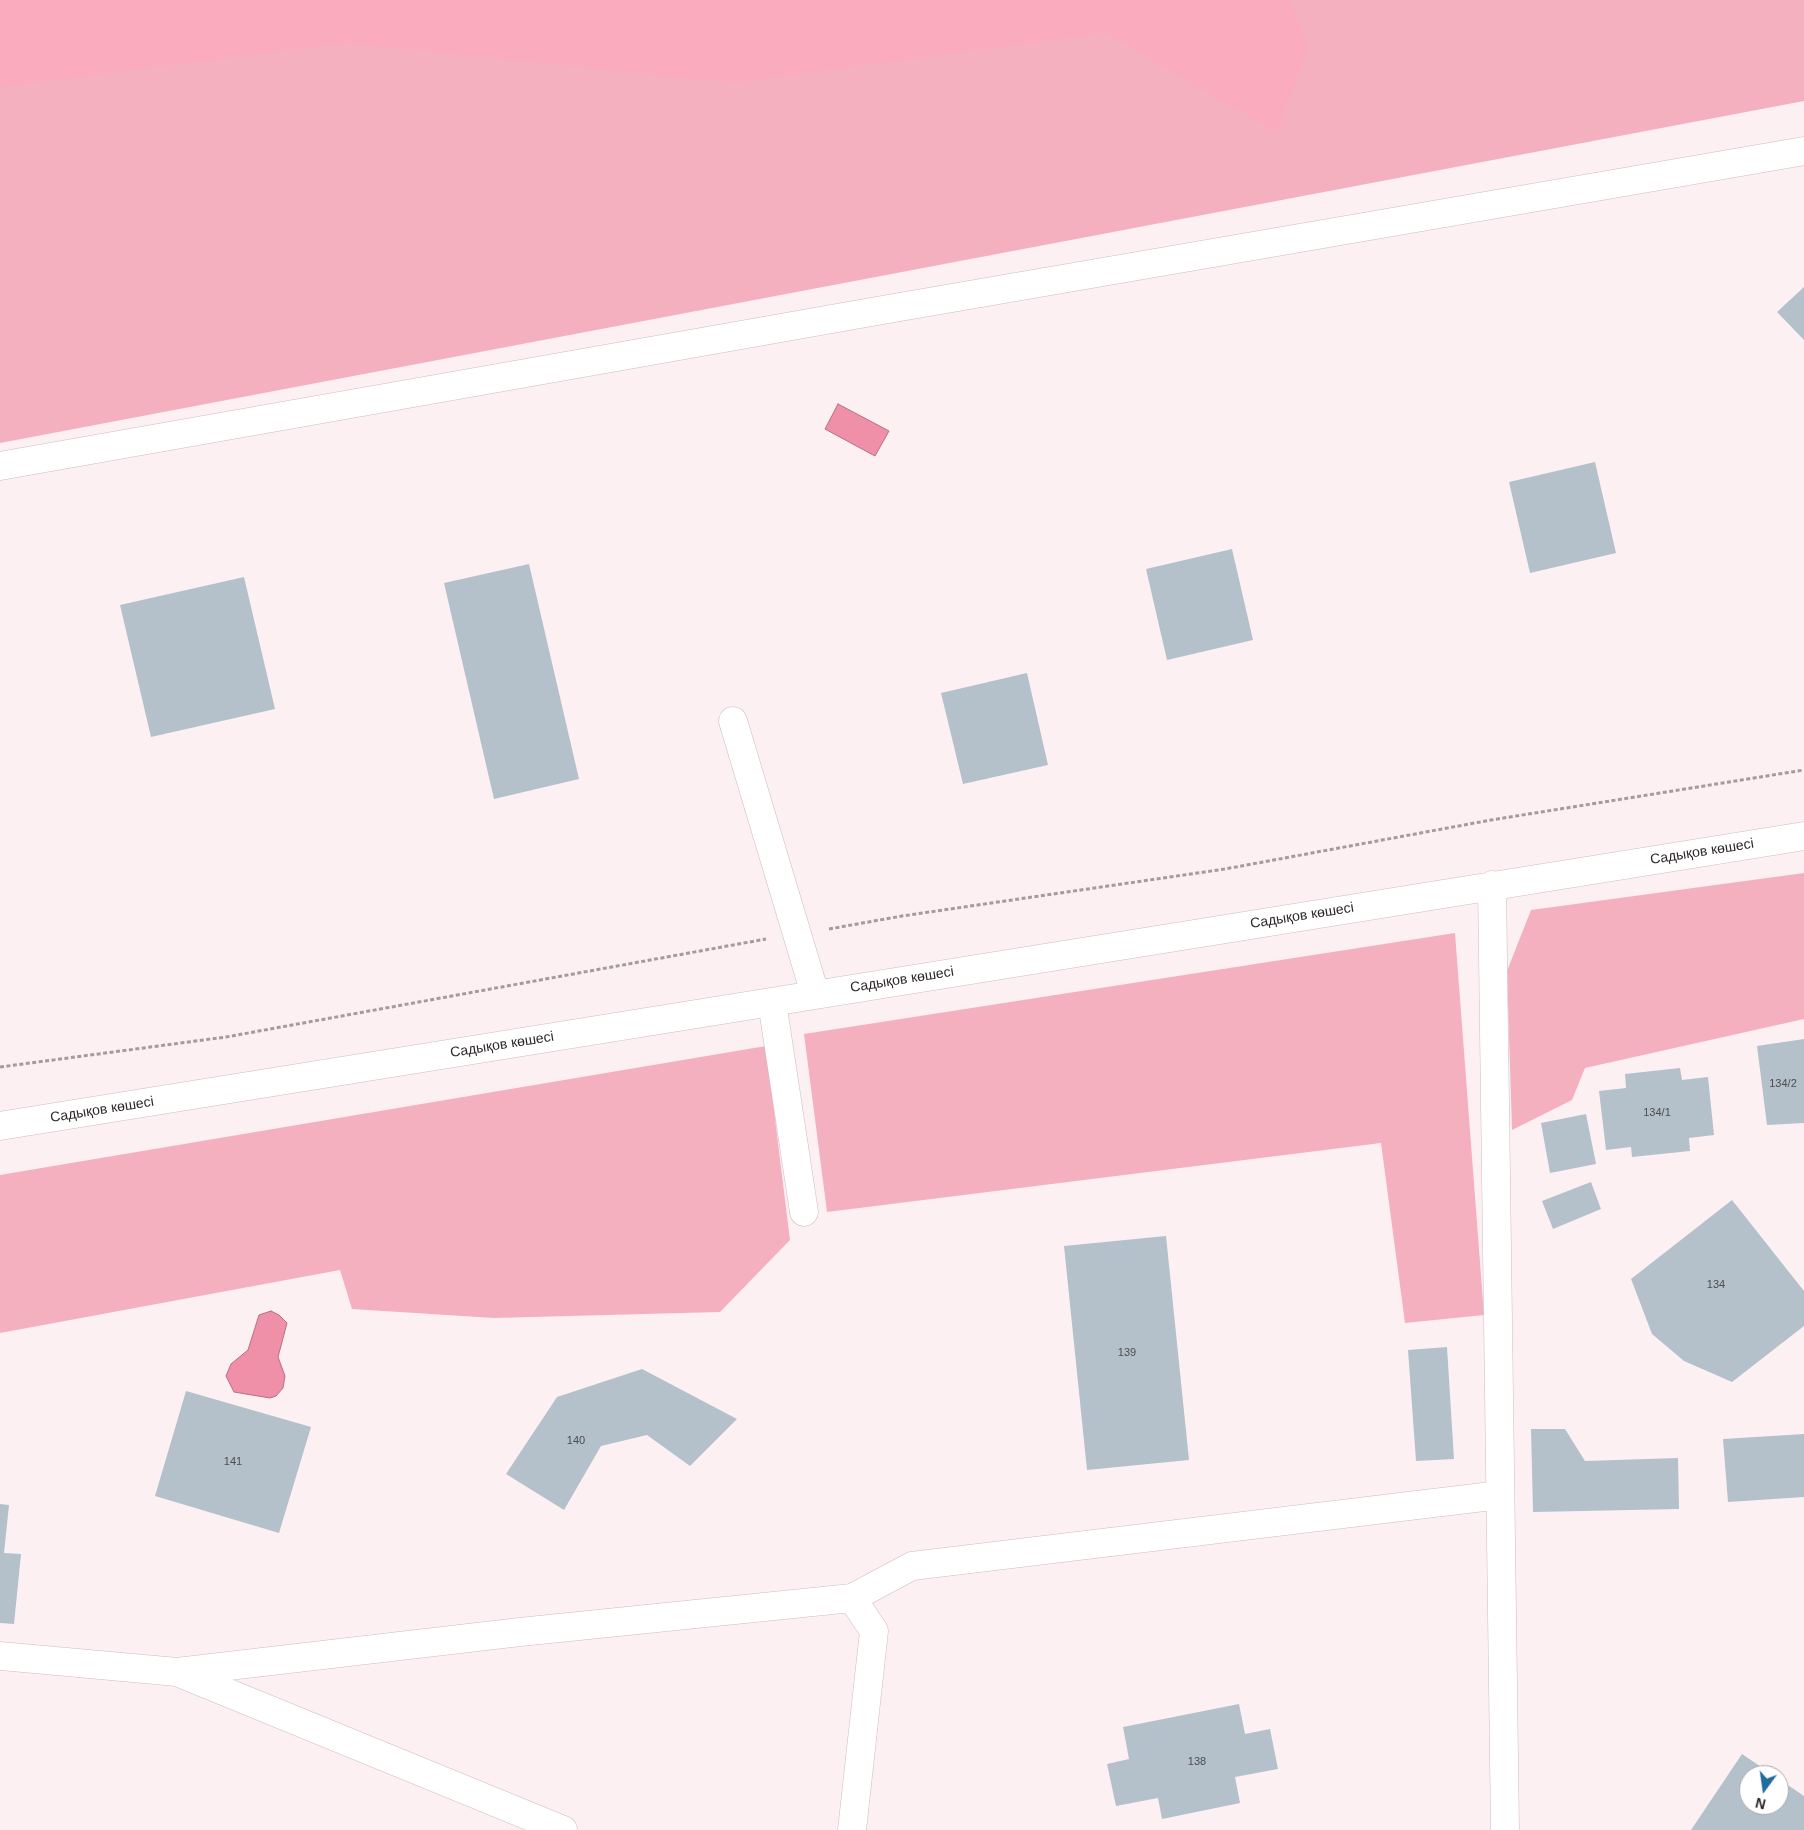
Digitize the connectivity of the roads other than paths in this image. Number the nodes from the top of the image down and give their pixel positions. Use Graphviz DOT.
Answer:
graph roads {
  1 [pos="1804,151"];
  2 [pos="0,466"];
  3 [pos="733,721"];
  4 [pos="1804,836"];
  5 [pos="1492,885"];
  6 [pos="815,994"];
  7 [pos="772,1002"];
  8 [pos="0,1126"];
  9 [pos="804,1212"];
  10 [pos="1500,1495"];
  11 [pos="852,1598"];
  12 [pos="0,1656"];
  13 [pos="177,1672"];
  14 [pos="563,1830"];
  15 [pos="852,1830"];
  16 [pos="1505,1830"];
  1 -- 2 [label="street"];
  3 -- 6 [label="street"];
  4 -- 5 [label="street, Садықов көшесі"];
  5 -- 6 [label="street, Садықов көшесі"];
  5 -- 10 [label="street"];
  6 -- 7 [label="street, Садықов көшесі"];
  7 -- 8 [label="street, Садықов көшесі"];
  7 -- 9 [label="street"];
  10 -- 11 [label="street"];
  10 -- 16 [label="street"];
  11 -- 13 [label="street"];
  11 -- 15 [label="street"];
  12 -- 13 [label="street"];
  13 -- 14 [label="street"];
}
